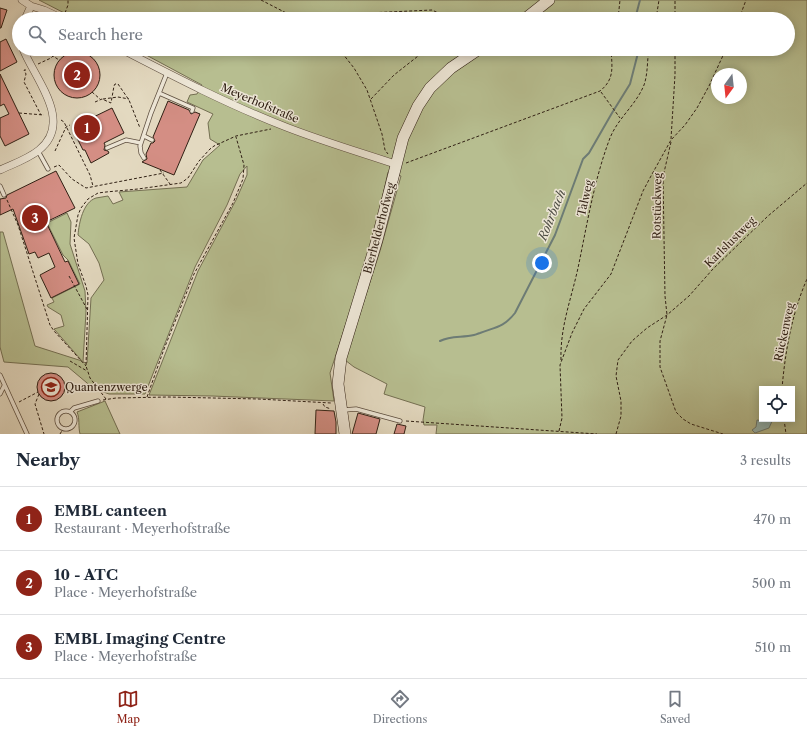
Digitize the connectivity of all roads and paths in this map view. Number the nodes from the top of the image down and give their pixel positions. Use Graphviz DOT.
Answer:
graph roads {
  1 [pos="22,0"];
  2 [pos="68,0"];
  3 [pos="261,0"];
  4 [pos="549,0"];
  5 [pos="620,0"];
  6 [pos="659,0"];
  7 [pos="675,0"];
  8 [pos="746,0"];
  9 [pos="31,6"];
  10 [pos="28,12"];
  11 [pos="49,12"];
  12 [pos="65,12"];
  13 [pos="284,12"];
  14 [pos="389,12"];
  15 [pos="436,12"];
  16 [pos="534,12"];
  17 [pos="619,12"];
  18 [pos="657,12"];
  19 [pos="675,12"];
  20 [pos="742,12"];
  21 [pos="27,56"];
  22 [pos="134,56"];
  23 [pos="345,56"];
  24 [pos="418,56"];
  25 [pos="469,56"];
  26 [pos="611,56"];
  27 [pos="648,56"];
  28 [pos="675,56"];
  29 [pos="723,56"];
  30 [pos="59,60"];
  31 [pos="32,66"];
  32 [pos="167,73"];
  33 [pos="600,91"];
  34 [pos="92,92"];
  35 [pos="159,93"];
  36 [pos="112,97"];
  37 [pos="102,99"];
  38 [pos="129,100"];
  39 [pos="371,100"];
  40 [pos="95,102"];
  41 [pos="192,111"];
  42 [pos="19,113"];
  43 [pos="41,115"];
  44 [pos="54,117"];
  45 [pos="620,119"];
  46 [pos="280,124"];
  47 [pos="70,125"];
  48 [pos="66,127"];
  49 [pos="144,134"];
  50 [pos="236,136"];
  51 [pos="152,140"];
  52 [pos="671,140"];
  53 [pos="141,143"];
  54 [pos="107,148"];
  55 [pos="38,150"];
  56 [pos="55,152"];
  57 [pos="144,158"];
  58 [pos="396,164"];
  59 [pos="48,169"];
  60 [pos="0,170"];
  61 [pos="160,170"];
  62 [pos="164,173"];
  63 [pos="807,183"];
  64 [pos="170,184"];
  65 [pos="0,186"];
  66 [pos="93,187"];
  67 [pos="4,195"];
  68 [pos="69,276"];
  69 [pos="807,279"];
  70 [pos="88,312"];
  71 [pos="667,315"];
  72 [pos="70,361"];
  73 [pos="561,361"];
  74 [pos="86,366"];
  75 [pos="88,372"];
  76 [pos="0,375"];
  77 [pos="4,386"];
  78 [pos="782,386"];
  79 [pos="38,392"];
  80 [pos="0,394"];
  81 [pos="39,394"];
  82 [pos="147,397"];
  83 [pos="106,399"];
  84 [pos="98,401"];
  85 [pos="322,403"];
  86 [pos="13,405"];
  87 [pos="339,408"];
  88 [pos="70,412"];
  89 [pos="400,421"];
  90 [pos="784,422"];
  91 [pos="70,428"];
  92 [pos="63,429"];
  93 [pos="559,431"];
  94 [pos="27,434"];
  95 [pos="44,434"];
  96 [pos="60,434"];
  97 [pos="72,434"];
  98 [pos="345,434"];
  99 [pos="597,434"];
  100 [pos="616,434"];
  101 [pos="723,434"];
  102 [pos="786,434"];
  1 -- 9 [label="street"];
  2 -- 12 [label="path"];
  3 -- 13 [label="path"];
  4 -- 16 [label="street"];
  5 -- 17 [label="path"];
  6 -- 18 [label="path"];
  7 -- 19 [label="path"];
  8 -- 20 [label="path"];
  9 -- 10 [label="street"];
  9 -- 11 [label="street"];
  14 -- 15 [label="path"];
  21 -- 31 [label="street"];
  22 -- 32 [label="street, Meyerhofstraße"];
  23 -- 39 [label="path"];
  24 -- 39 [label="path"];
  25 -- 58 [label="street, Bierhelderhofweg"];
  26 -- 33 [label="path"];
  27 -- 45 [label="path, Talweg"];
  28 -- 52 [label="path, Rotstückweg"];
  29 -- 52 [label="path"];
  30 -- 31 [label="path"];
  31 -- 43 [label="path"];
  31 -- 44 [label="street"];
  32 -- 35 [label="lane"];
  32 -- 46 [label="street, Meyerhofstraße"];
  33 -- 45 [label="path"];
  33 -- 58 [label="path"];
  34 -- 37 [label="path"];
  35 -- 41 [label="lane"];
  35 -- 49 [label="lane"];
  36 -- 37 [label="path"];
  36 -- 37 [label="path"];
  36 -- 38 [label="path"];
  36 -- 38 [label="path"];
  37 -- 40 [label="path"];
  38 -- 49 [label="path"];
  39 -- 58 [label="path"];
  42 -- 43 [label="path"];
  43 -- 44 [label="path"];
  44 -- 48 [label="path"];
  44 -- 55 [label="street"];
  45 -- 73 [label="path, Talweg"];
  46 -- 50 [label="path"];
  46 -- 58 [label="street, Meyerhofstraße"];
  47 -- 48 [label="path"];
  48 -- 56 [label="path"];
  48 -- 66 [label="path"];
  49 -- 51 [label="lane"];
  49 -- 53 [label="lane"];
  50 -- 64 [label="path"];
  50 -- 82 [label="path"];
  52 -- 71 [label="path, Rotstückweg"];
  52 -- 73 [label="path"];
  53 -- 54 [label="lane"];
  53 -- 57 [label="lane"];
  55 -- 59 [label="lane"];
  55 -- 60 [label="street"];
  58 -- 87 [label="street, Bierhelderhofweg"];
  59 -- 66 [label="path"];
  61 -- 62 [label="path"];
  62 -- 64 [label="path"];
  62 -- 66 [label="path"];
  63 -- 71 [label="path, Karlslustweg"];
  64 -- 70 [label="path"];
  65 -- 67 [label="lane"];
  67 -- 74 [label="path"];
  68 -- 70 [label="path"];
  69 -- 78 [label="path, Rückenweg"];
  70 -- 74 [label="path"];
  71 -- 100 [label="path, Karlslustweg"];
  71 -- 101 [label="path"];
  72 -- 75 [label="path"];
  73 -- 93 [label="path, Talweg"];
  74 -- 75 [label="path"];
  75 -- 83 [label="path"];
  76 -- 77 [label="lane"];
  77 -- 80 [label="lane"];
  77 -- 86 [label="lane"];
  79 -- 86 [label="path"];
  81 -- 95 [label="path"];
  82 -- 83 [label="path"];
  82 -- 85 [label="path"];
  83 -- 84 [label="path"];
  84 -- 88 [label="lane"];
  85 -- 87 [label="path"];
  85 -- 87 [label="path"];
  86 -- 94 [label="lane"];
  87 -- 89 [label="lane"];
  87 -- 98 [label="street, Bierhelderhofweg"];
  88 -- 91 [label="lane"];
  88 -- 92 [label="lane"];
  89 -- 93 [label="path"];
  90 -- 102 [label="path"];
  91 -- 92 [label="lane"];
  91 -- 97 [label="lane"];
  92 -- 96 [label="path"];
  93 -- 99 [label="path"];
}
